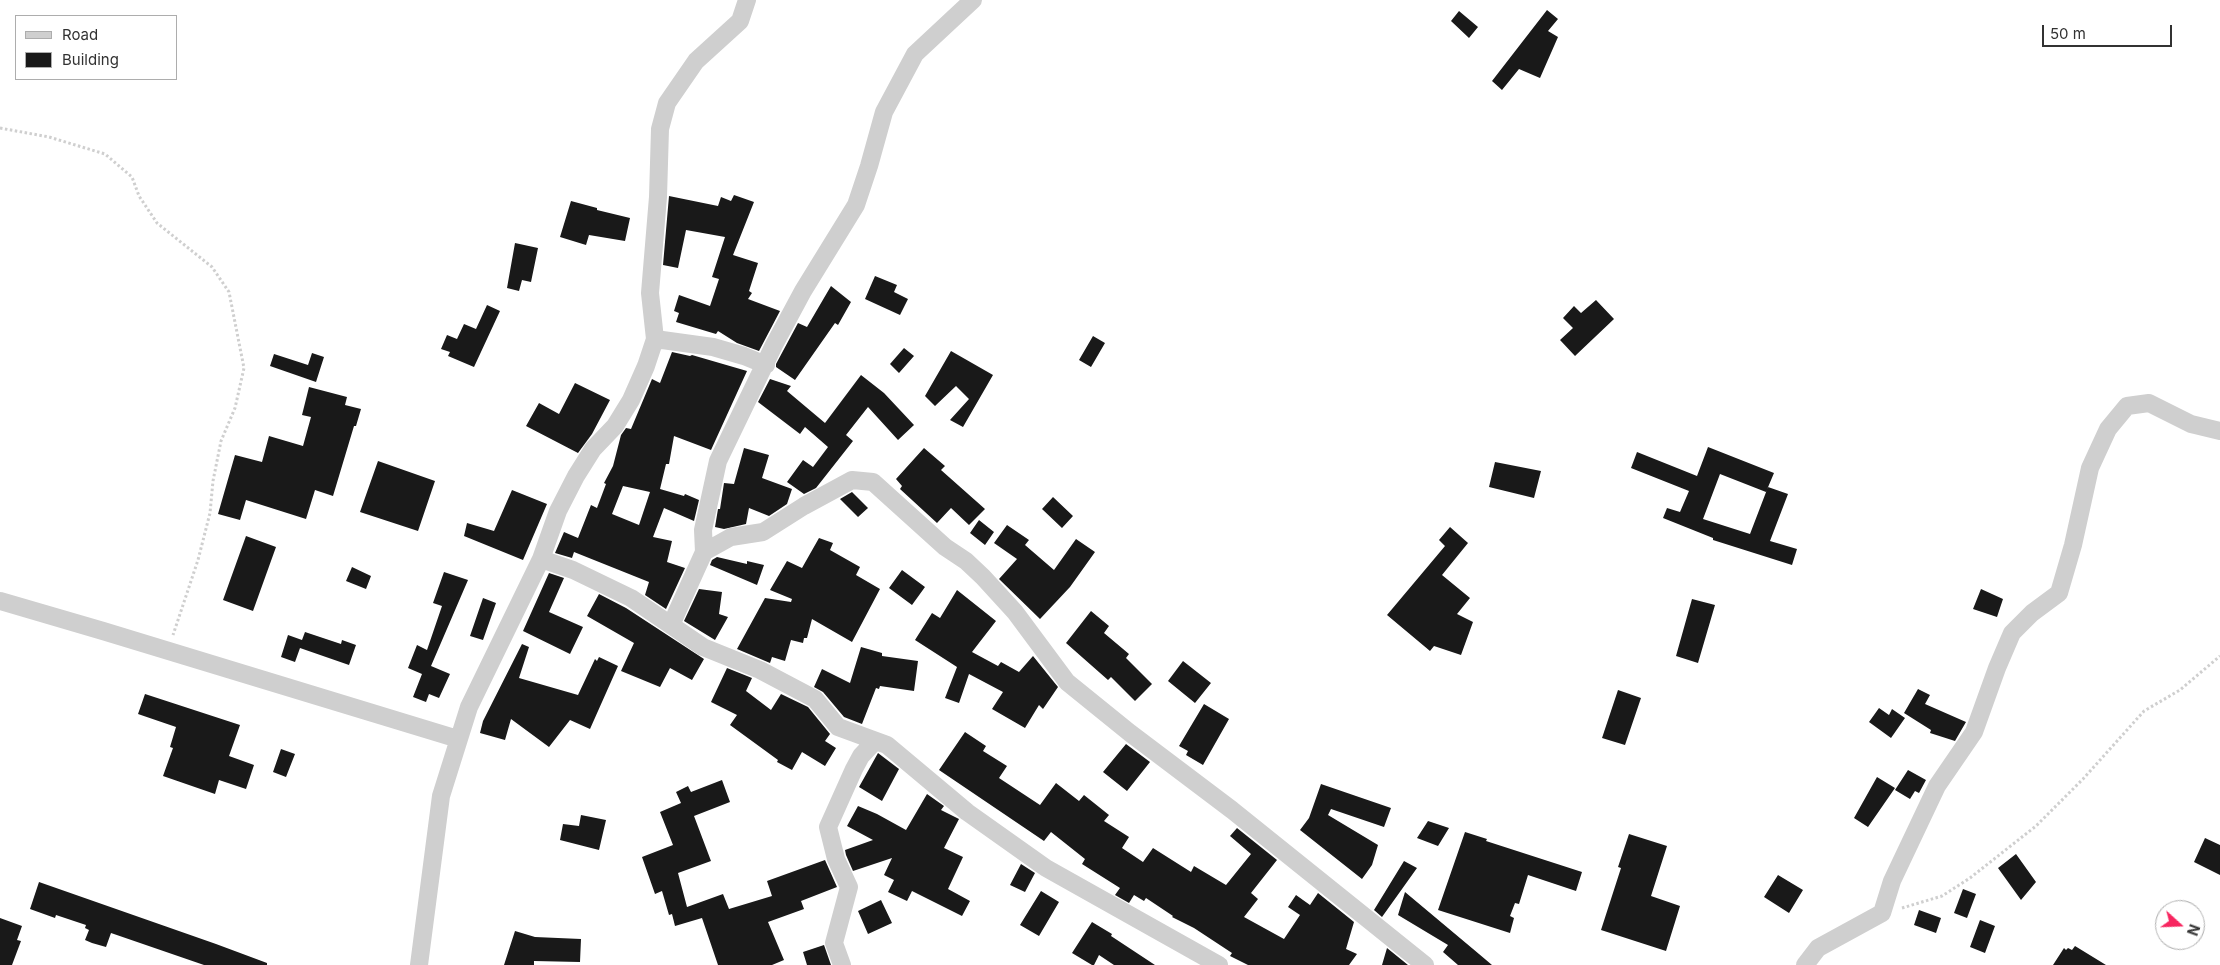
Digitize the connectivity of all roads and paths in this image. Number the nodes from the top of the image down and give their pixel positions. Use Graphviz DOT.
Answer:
graph roads {
  1 [pos="747,0"];
  2 [pos="973,0"];
  3 [pos="0,128"];
  4 [pos="655,339"];
  5 [pos="766,364"];
  6 [pos="2220,431"];
  7 [pos="704,552"];
  8 [pos="541,559"];
  9 [pos="0,602"];
  10 [pos="671,625"];
  11 [pos="168,650"];
  12 [pos="2220,656"];
  13 [pos="458,739"];
  14 [pos="875,741"];
  15 [pos="1882,913"];
  16 [pos="419,965"];
  17 [pos="842,965"];
  18 [pos="1219,965"];
  19 [pos="1425,965"];
  20 [pos="1805,965"];
  1 -- 4 [label="street"];
  2 -- 5 [label="street"];
  3 -- 11 [label="path"];
  4 -- 5 [label="street"];
  4 -- 8 [label="street"];
  5 -- 7 [label="street"];
  6 -- 15 [label="street"];
  7 -- 10 [label="street"];
  7 -- 19 [label="street"];
  8 -- 10 [label="street"];
  8 -- 13 [label="street"];
  9 -- 11 [label="street"];
  10 -- 14 [label="street"];
  11 -- 13 [label="street"];
  12 -- 15 [label="path"];
  13 -- 16 [label="street"];
  14 -- 17 [label="street"];
  14 -- 18 [label="street"];
  15 -- 20 [label="street"];
}
